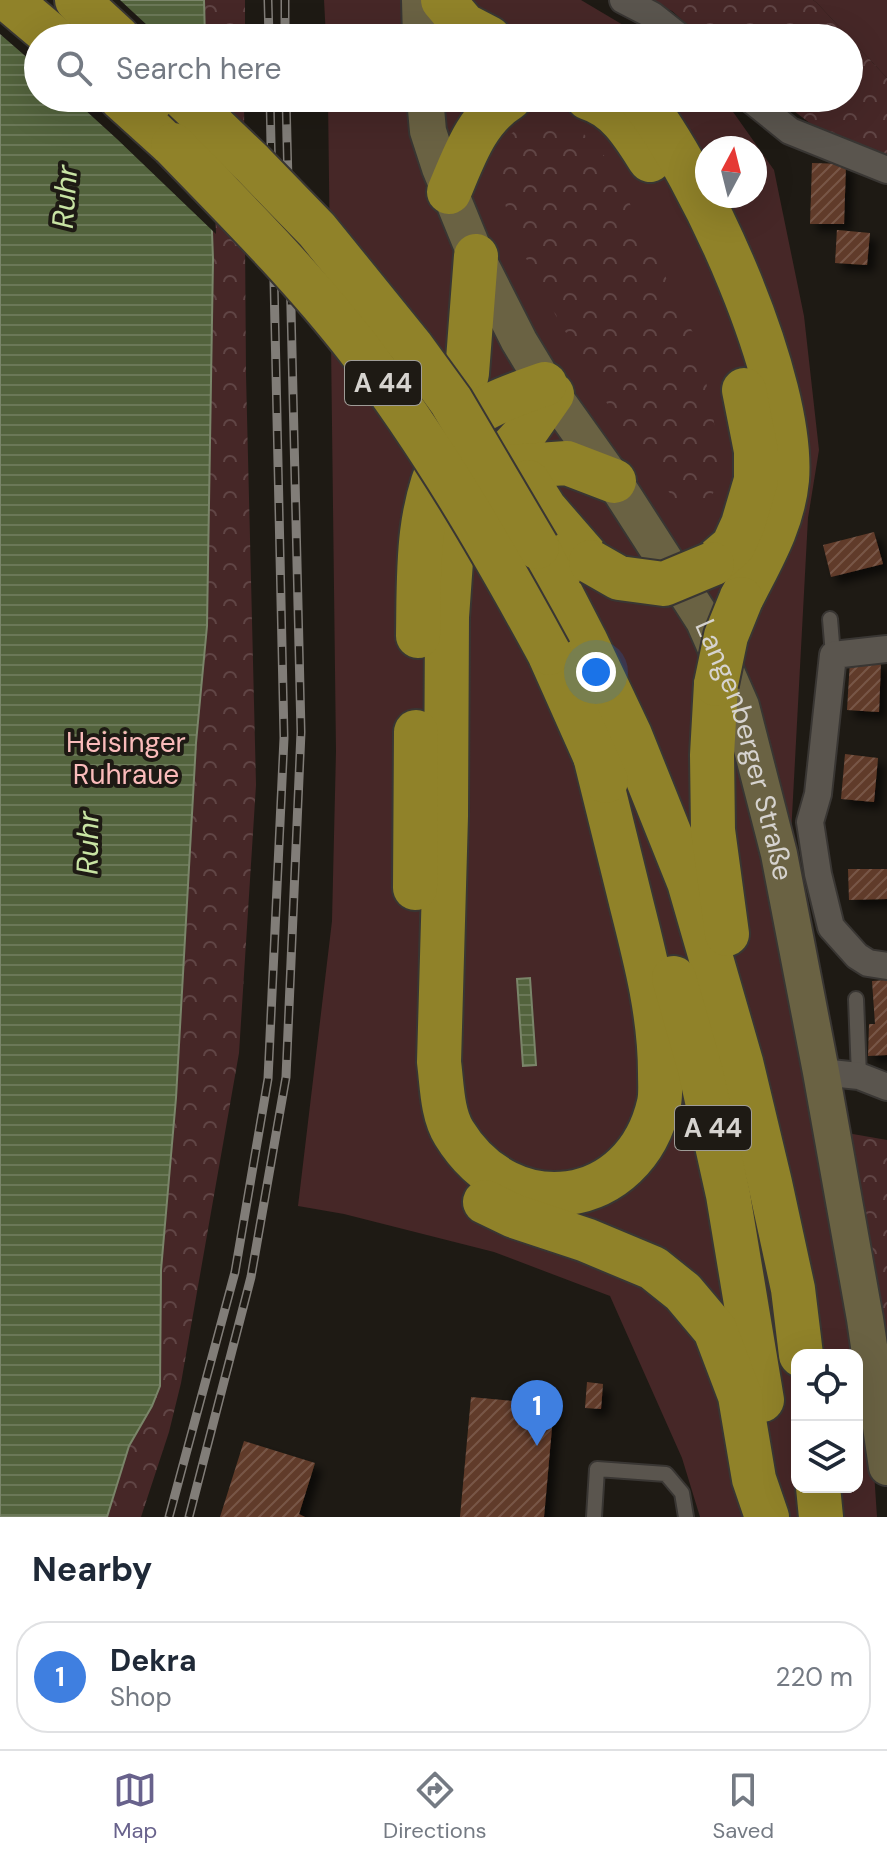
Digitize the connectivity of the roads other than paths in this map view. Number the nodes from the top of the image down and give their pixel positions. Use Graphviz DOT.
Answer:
graph roads {
  1 [pos="9,0"];
  2 [pos="77,0"];
  3 [pos="420,0"];
  4 [pos="443,0"];
  5 [pos="623,0"];
  6 [pos="37,24"];
  7 [pos="103,24"];
  8 [pos="421,24"];
  9 [pos="463,24"];
  10 [pos="663,24"];
  11 [pos="136,112"];
  12 [pos="199,112"];
  13 [pos="426,112"];
  14 [pos="490,112"];
  15 [pos="612,112"];
  16 [pos="651,112"];
  17 [pos="766,112"];
  18 [pos="887,170"];
  19 [pos="449,192"];
  20 [pos="476,256"];
  21 [pos="549,389"];
  22 [pos="453,416"];
  23 [pos="493,468"];
  24 [pos="614,481"];
  25 [pos="830,619"];
  26 [pos="887,649"];
  27 [pos="833,655"];
  28 [pos="594,752"];
  29 [pos="887,966"];
  30 [pos="856,999"];
  31 [pos="821,1072"];
  32 [pos="859,1076"];
  33 [pos="887,1087"];
  34 [pos="770,1183"];
  35 [pos="800,1349"];
  36 [pos="887,1467"];
  37 [pos="819,1493"];
  38 [pos="594,1517"];
  39 [pos="686,1517"];
  40 [pos="767,1517"];
  41 [pos="776,1517"];
  42 [pos="821,1517"];
  1 -- 6 [label="highway"];
  2 -- 7 [label="highway"];
  3 -- 8 [label="street"];
  4 -- 9 [label="highway"];
  5 -- 10 [label="street"];
  11 -- 28 [label="highway, A 44, bridge"];
  12 -- 22 [label="highway, A 44, bridge"];
  13 -- 19 [label="street, Langenberger Straße"];
  14 -- 19 [label="highway"];
  15 -- 22 [label="highway, bridge"];
  16 -- 34 [label="highway, bridge"];
  17 -- 18 [label="street"];
  19 -- 20 [label="street, Langenberger Straße"];
  20 -- 21 [label="street, Langenberger Straße"];
  20 -- 22 [label="highway"];
  21 -- 22 [label="highway"];
  21 -- 23 [label="highway"];
  21 -- 24 [label="street, Langenberger Straße"];
  22 -- 34 [label="highway, A 44, bridge"];
  22 -- 40 [label="highway"];
  23 -- 24 [label="highway"];
  23 -- 28 [label="highway"];
  24 -- 31 [label="street, Langenberger Straße"];
  25 -- 27 [label="lane"];
  26 -- 27 [label="street"];
  27 -- 29 [label="street"];
  28 -- 41 [label="highway, A 44"];
  30 -- 32 [label="lane"];
  31 -- 32 [label="street"];
  31 -- 36 [label="street, Langenberger Straße"];
  32 -- 33 [label="street"];
  34 -- 35 [label="highway, A 44"];
  37 -- 42 [label="highway"];
  38 -- 39 [label="lane"];
}
